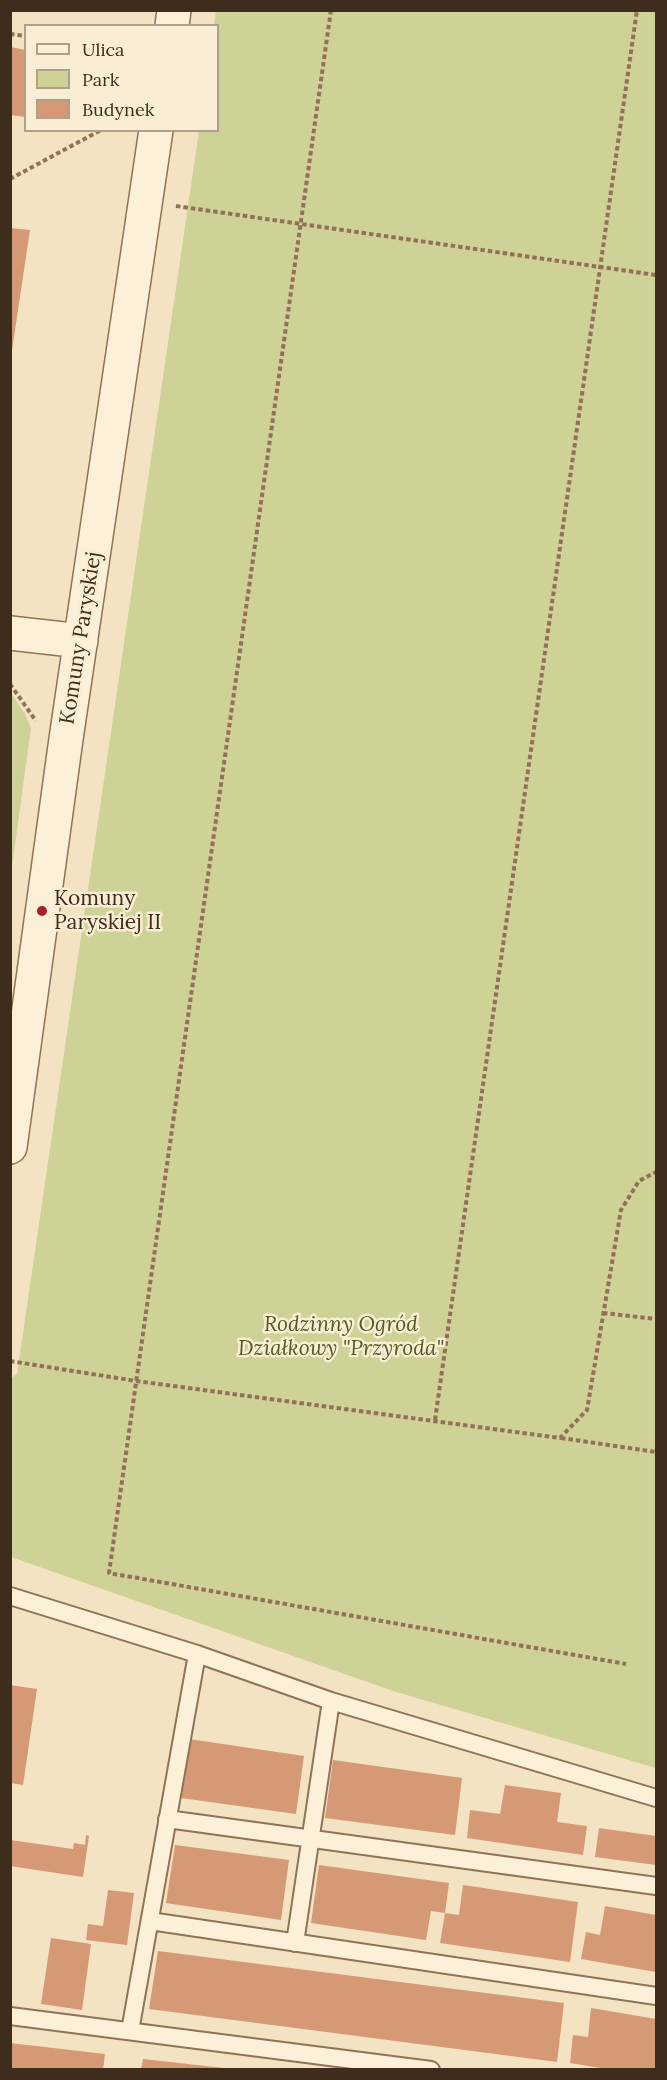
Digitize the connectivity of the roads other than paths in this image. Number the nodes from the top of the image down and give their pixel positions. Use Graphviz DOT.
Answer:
graph roads {
  1 [pos="156,132"];
  2 [pos="10,633"];
  3 [pos="81,641"];
  4 [pos="10,1147"];
  5 [pos="10,1596"];
  6 [pos="197,1654"];
  7 [pos="331,1701"];
  8 [pos="657,1798"];
  9 [pos="167,1819"];
  10 [pos="309,1838"];
  11 [pos="657,1886"];
  12 [pos="150,1922"];
  13 [pos="295,1943"];
  14 [pos="657,1996"];
  15 [pos="10,2016"];
  16 [pos="130,2031"];
  17 [pos="431,2070"];
  1 -- 3 [label="street, Komuny Paryskiej"];
  2 -- 3 [label="street"];
  3 -- 4 [label="street, Komuny Paryskiej"];
  5 -- 6 [label="lane"];
  6 -- 7 [label="lane"];
  6 -- 9 [label="lane"];
  7 -- 8 [label="lane"];
  7 -- 10 [label="lane"];
  9 -- 10 [label="lane"];
  9 -- 12 [label="lane"];
  10 -- 11 [label="lane"];
  10 -- 13 [label="lane"];
  12 -- 13 [label="lane"];
  12 -- 16 [label="lane"];
  13 -- 14 [label="lane"];
  15 -- 16 [label="lane"];
  16 -- 17 [label="lane"];
}
